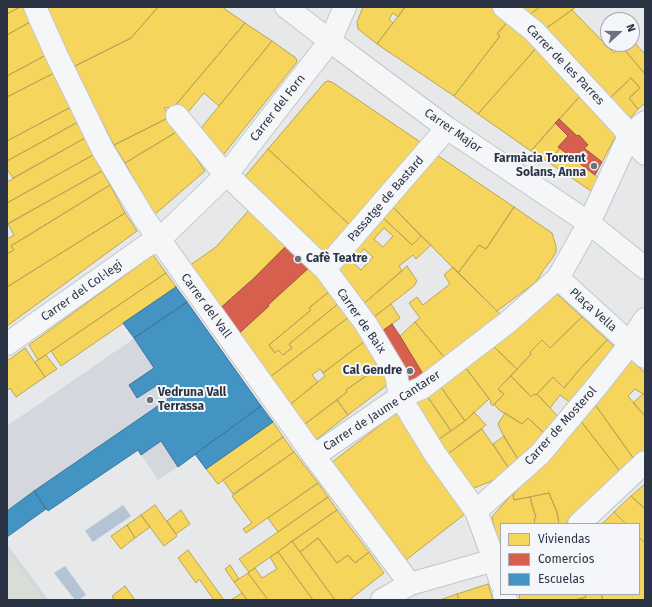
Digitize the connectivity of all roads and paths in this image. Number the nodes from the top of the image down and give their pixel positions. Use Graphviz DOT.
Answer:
graph roads {
  1 [pos="35,7"];
  2 [pos="286,7"];
  3 [pos="345,7"];
  4 [pos="504,7"];
  5 [pos="321,46"];
  6 [pos="177,116"];
  7 [pos="447,128"];
  8 [pos="633,129"];
  9 [pos="645,154"];
  10 [pos="227,174"];
  11 [pos="584,220"];
  12 [pos="159,240"];
  13 [pos="645,268"];
  14 [pos="325,269"];
  15 [pos="558,278"];
  16 [pos="645,319"];
  17 [pos="7,344"];
  18 [pos="632,351"];
  19 [pos="400,397"];
  20 [pos="314,456"];
  21 [pos="645,462"];
  22 [pos="476,511"];
  23 [pos="580,523"];
  24 [pos="498,559"];
  25 [pos="500,575"];
  26 [pos="410,584"];
  27 [pos="382,600"];
  1 -- 12 [label="street, Carrer del Vall"];
  2 -- 5 [label="street, Carrer Major"];
  3 -- 5 [label="street, Carrer del Forn"];
  4 -- 8 [label="street, Carrer de les Parres"];
  5 -- 7 [label="street, Carrer Major"];
  5 -- 10 [label="street, Carrer del Forn"];
  6 -- 10 [label="street, Carrer de Baix"];
  7 -- 11 [label="street, Carrer Major"];
  7 -- 14 [label="street, Passatge de Bastard"];
  8 -- 9 [label="street"];
  8 -- 11 [label="street"];
  10 -- 12 [label="street, Carrer del Forn"];
  10 -- 14 [label="street, Carrer de Baix"];
  11 -- 13 [label="street"];
  11 -- 15 [label="street"];
  12 -- 17 [label="street, Carrer del Col·legi"];
  12 -- 20 [label="street, Carrer del Vall"];
  14 -- 19 [label="street, Carrer de Baix"];
  15 -- 18 [label="street, Plaça Vella"];
  15 -- 19 [label="street, Carrer de Jaume Cantarer"];
  16 -- 18 [label="street"];
  18 -- 22 [label="street, Carrer de Mosterol"];
  19 -- 20 [label="street, Carrer de Jaume Cantarer"];
  19 -- 22 [label="street, Carrer de Baix"];
  20 -- 26 [label="street, Carrer del Vall"];
  21 -- 23 [label="street"];
  22 -- 24 [label="street, Carrer de Baix"];
  24 -- 25 [label="street, Carrer de Baix"];
  24 -- 26 [label="street"];
  26 -- 27 [label="street"];
}
